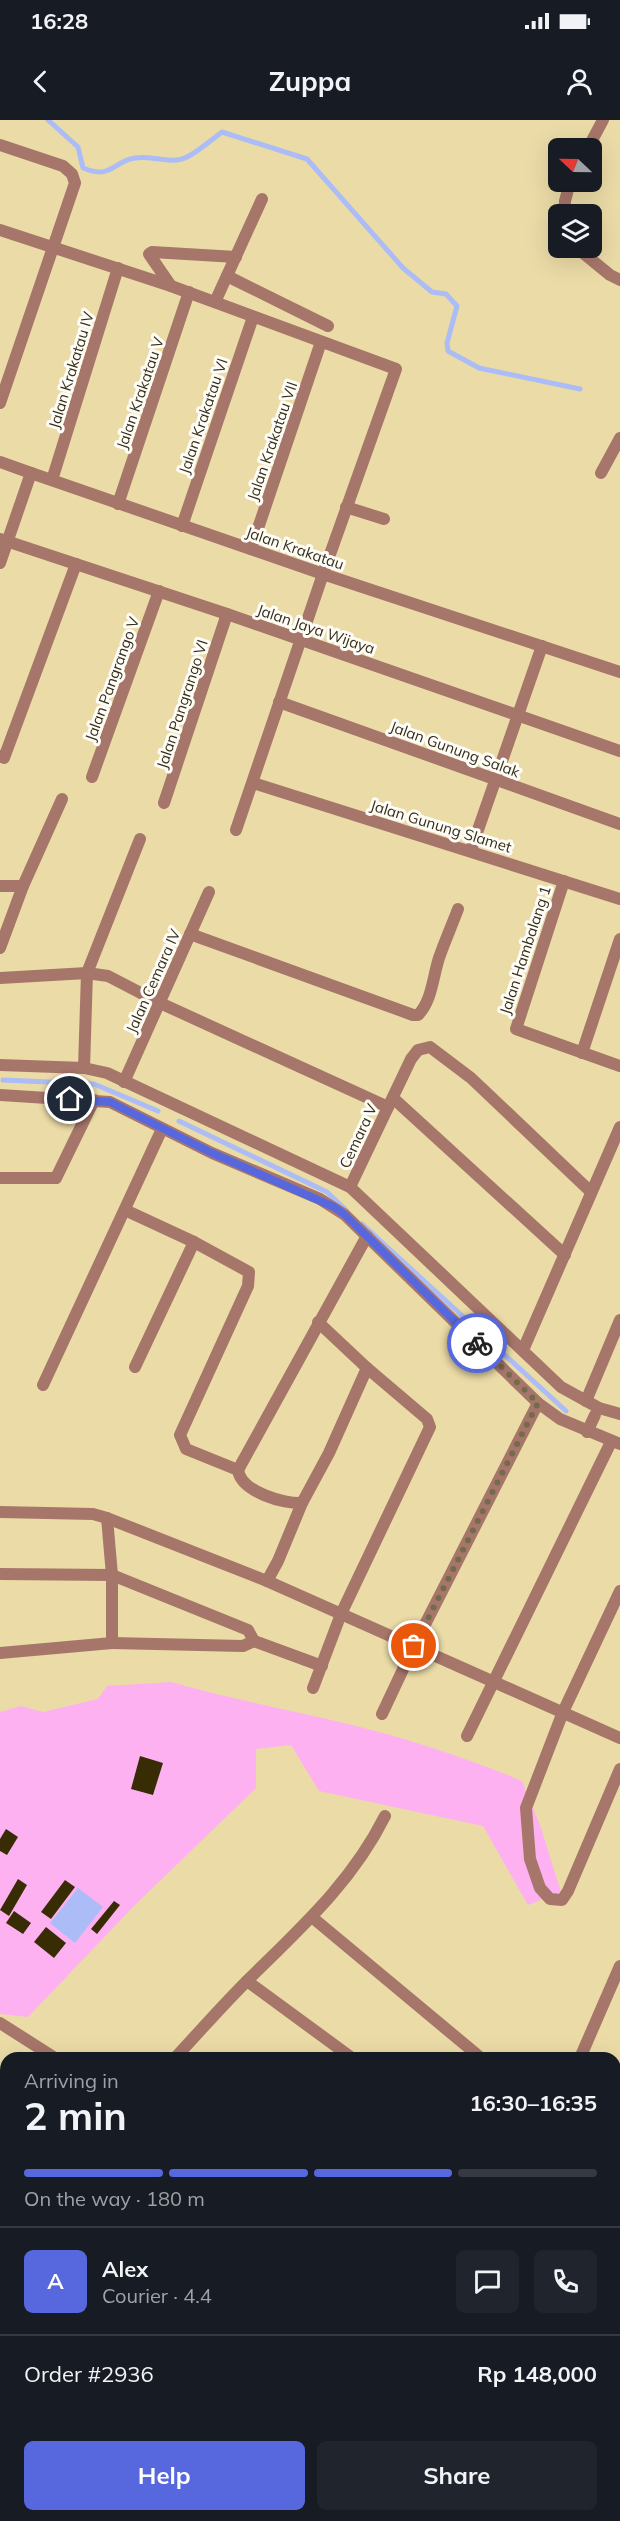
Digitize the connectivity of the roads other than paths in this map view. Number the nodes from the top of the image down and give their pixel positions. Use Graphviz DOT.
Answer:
graph roads {
  1 [pos="603,120"];
  2 [pos="593,138"];
  3 [pos="0,145"];
  4 [pos="262,199"];
  5 [pos="0,230"];
  6 [pos="55,248"];
  7 [pos="236,257"];
  8 [pos="589,258"];
  9 [pos="118,268"];
  10 [pos="227,276"];
  11 [pos="620,280"];
  12 [pos="171,286"];
  13 [pos="189,292"];
  14 [pos="215,302"];
  15 [pos="253,316"];
  16 [pos="328,326"];
  17 [pos="321,342"];
  18 [pos="0,403"];
  19 [pos="620,438"];
  20 [pos="0,462"];
  21 [pos="31,472"];
  22 [pos="601,472"];
  23 [pos="52,480"];
  24 [pos="118,504"];
  25 [pos="346,507"];
  26 [pos="384,519"];
  27 [pos="182,526"];
  28 [pos="4,540"];
  29 [pos="251,549"];
  30 [pos="0,563"];
  31 [pos="76,564"];
  32 [pos="322,574"];
  33 [pos="159,591"];
  34 [pos="228,614"];
  35 [pos="300,639"];
  36 [pos="542,646"];
  37 [pos="620,672"];
  38 [pos="279,702"];
  39 [pos="517,715"];
  40 [pos="620,751"];
  41 [pos="2,757"];
  42 [pos="92,777"];
  43 [pos="495,780"];
  44 [pos="253,783"];
  45 [pos="62,799"];
  46 [pos="164,803"];
  47 [pos="620,824"];
  48 [pos="236,830"];
  49 [pos="140,839"];
  50 [pos="471,850"];
  51 [pos="564,880"];
  52 [pos="0,886"];
  53 [pos="23,886"];
  54 [pos="209,892"];
  55 [pos="620,899"];
  56 [pos="458,909"];
  57 [pos="190,934"];
  58 [pos="620,939"];
  59 [pos="0,948"];
  60 [pos="87,973"];
  61 [pos="0,978"];
  62 [pos="160,1003"];
  63 [pos="582,1053"];
  64 [pos="0,1065"];
  65 [pos="620,1066"];
  66 [pos="84,1068"];
  67 [pos="124,1082"];
  68 [pos="0,1095"];
  69 [pos="94,1100"];
  70 [pos="390,1103"];
  71 [pos="620,1127"];
  72 [pos="162,1129"];
  73 [pos="0,1178"];
  74 [pos="350,1187"];
  75 [pos="591,1192"];
  76 [pos="125,1210"];
  77 [pos="367,1236"];
  78 [pos="194,1242"];
  79 [pos="564,1255"];
  80 [pos="620,1320"];
  81 [pos="318,1322"];
  82 [pos="523,1350"];
  83 [pos="135,1368"];
  84 [pos="367,1368"];
  85 [pos="43,1385"];
  86 [pos="586,1401"];
  87 [pos="538,1403"];
  88 [pos="597,1412"];
  89 [pos="620,1414"];
  90 [pos="589,1432"];
  91 [pos="616,1443"];
  92 [pos="238,1470"];
  93 [pos="302,1503"];
  94 [pos="0,1512"];
  95 [pos="107,1518"];
  96 [pos="273,1571"];
  97 [pos="0,1574"];
  98 [pos="112,1575"];
  99 [pos="620,1591"];
  100 [pos="341,1614"];
  101 [pos="254,1641"];
  102 [pos="112,1643"];
  103 [pos="414,1646"];
  104 [pos="0,1653"];
  105 [pos="322,1665"];
  106 [pos="492,1682"];
  107 [pos="313,1688"];
  108 [pos="562,1712"];
  109 [pos="382,1714"];
  110 [pos="467,1736"];
  111 [pos="620,1738"];
  112 [pos="620,1769"];
  113 [pos="385,1816"];
  114 [pos="313,1918"];
  115 [pos="619,1972"];
  116 [pos="247,1981"];
  117 [pos="0,2023"];
  118 [pos="46,2052"];
  119 [pos="180,2052"];
  120 [pos="344,2052"];
  121 [pos="474,2052"];
  122 [pos="583,2052"];
  1 -- 2 [label="street"];
  3 -- 6 [label="street"];
  4 -- 7 [label="street"];
  5 -- 6 [label="street"];
  6 -- 9 [label="street"];
  6 -- 18 [label="street"];
  7 -- 10 [label="street"];
  7 -- 12 [label="street"];
  8 -- 11 [label="street"];
  9 -- 12 [label="street"];
  9 -- 23 [label="street, Jalan Krakatau IV"];
  10 -- 14 [label="street"];
  10 -- 16 [label="street"];
  12 -- 13 [label="street"];
  13 -- 14 [label="street"];
  13 -- 24 [label="street, Jalan Krakatau V"];
  14 -- 15 [label="street"];
  15 -- 17 [label="street"];
  15 -- 27 [label="street, Jalan Krakatau VI"];
  17 -- 25 [label="street"];
  17 -- 29 [label="street, Jalan Krakatau VII"];
  19 -- 22 [label="street"];
  20 -- 21 [label="street, Jalan Krakatau"];
  21 -- 23 [label="street, Jalan Krakatau"];
  21 -- 28 [label="street"];
  23 -- 24 [label="street, Jalan Krakatau"];
  24 -- 27 [label="street, Jalan Krakatau"];
  25 -- 26 [label="street"];
  25 -- 32 [label="street"];
  27 -- 29 [label="street, Jalan Krakatau"];
  28 -- 30 [label="street"];
  28 -- 31 [label="street, Jalan Jaya Wijaya"];
  29 -- 32 [label="street, Jalan Krakatau"];
  31 -- 33 [label="street, Jalan Jaya Wijaya"];
  31 -- 41 [label="street"];
  32 -- 35 [label="street"];
  32 -- 36 [label="street, Jalan Krakatau"];
  33 -- 34 [label="street, Jalan Jaya Wijaya"];
  33 -- 42 [label="street, Jalan Pangrango V"];
  34 -- 35 [label="street, Jalan Jaya Wijaya"];
  34 -- 46 [label="street, Jalan Pangrango VI"];
  35 -- 38 [label="street"];
  35 -- 39 [label="street, Jalan Jaya Wijaya"];
  36 -- 37 [label="street, Jalan Krakatau"];
  36 -- 39 [label="street"];
  38 -- 43 [label="street, Jalan Gunung Salak"];
  38 -- 44 [label="street"];
  39 -- 40 [label="street, Jalan Jaya Wijaya"];
  39 -- 43 [label="street"];
  43 -- 47 [label="street, Jalan Gunung Salak"];
  43 -- 50 [label="street"];
  44 -- 48 [label="street"];
  44 -- 50 [label="street, Jalan Gunung Slamet"];
  45 -- 53 [label="street"];
  49 -- 60 [label="street"];
  50 -- 51 [label="street, Jalan Gunung Slamet"];
  51 -- 55 [label="street, Jalan Gunung Slamet"];
  51 -- 63 [label="street, Jalan Hambalang 1"];
  52 -- 53 [label="street"];
  53 -- 59 [label="street"];
  54 -- 57 [label="street, Jalan Cemara IV"];
  56 -- 57 [label="street"];
  57 -- 62 [label="street, Jalan Cemara IV"];
  58 -- 63 [label="street"];
  60 -- 61 [label="street"];
  60 -- 62 [label="street"];
  60 -- 66 [label="street"];
  62 -- 67 [label="street, Jalan Cemara IV"];
  62 -- 70 [label="street"];
  63 -- 65 [label="street"];
  64 -- 66 [label="street"];
  66 -- 67 [label="street"];
  67 -- 74 [label="street"];
  68 -- 69 [label="street"];
  69 -- 72 [label="street"];
  69 -- 73 [label="street"];
  70 -- 74 [label="street, Cemara V"];
  70 -- 75 [label="street, Cemara V"];
  70 -- 79 [label="street"];
  71 -- 75 [label="street"];
  72 -- 76 [label="street"];
  72 -- 77 [label="street"];
  74 -- 82 [label="street"];
  75 -- 79 [label="street"];
  76 -- 78 [label="street"];
  76 -- 85 [label="street"];
  77 -- 81 [label="street"];
  77 -- 87 [label="street"];
  78 -- 83 [label="street"];
  78 -- 92 [label="street"];
  79 -- 82 [label="street"];
  80 -- 86 [label="street"];
  81 -- 84 [label="street"];
  81 -- 92 [label="street"];
  82 -- 86 [label="street"];
  84 -- 93 [label="street"];
  84 -- 100 [label="street"];
  86 -- 88 [label="street"];
  87 -- 90 [label="street"];
  87 -- 103 [label="street"];
  88 -- 89 [label="street"];
  88 -- 90 [label="street, bridge"];
  90 -- 91 [label="street"];
  91 -- 106 [label="street"];
  92 -- 93 [label="street"];
  93 -- 96 [label="street"];
  94 -- 95 [label="street"];
  95 -- 96 [label="street"];
  95 -- 98 [label="street"];
  96 -- 100 [label="street"];
  97 -- 98 [label="street"];
  98 -- 101 [label="street"];
  98 -- 102 [label="street"];
  99 -- 108 [label="street"];
  100 -- 103 [label="street"];
  100 -- 105 [label="street"];
  101 -- 102 [label="street"];
  101 -- 105 [label="street"];
  102 -- 104 [label="street"];
  103 -- 106 [label="street"];
  103 -- 109 [label="street"];
  105 -- 107 [label="street"];
  106 -- 108 [label="street"];
  106 -- 110 [label="street"];
  108 -- 111 [label="street"];
  108 -- 112 [label="street"];
  113 -- 114 [label="street"];
  114 -- 116 [label="street"];
  114 -- 121 [label="street"];
  115 -- 122 [label="street"];
  116 -- 119 [label="street"];
  116 -- 120 [label="street"];
  117 -- 118 [label="street"];
}
